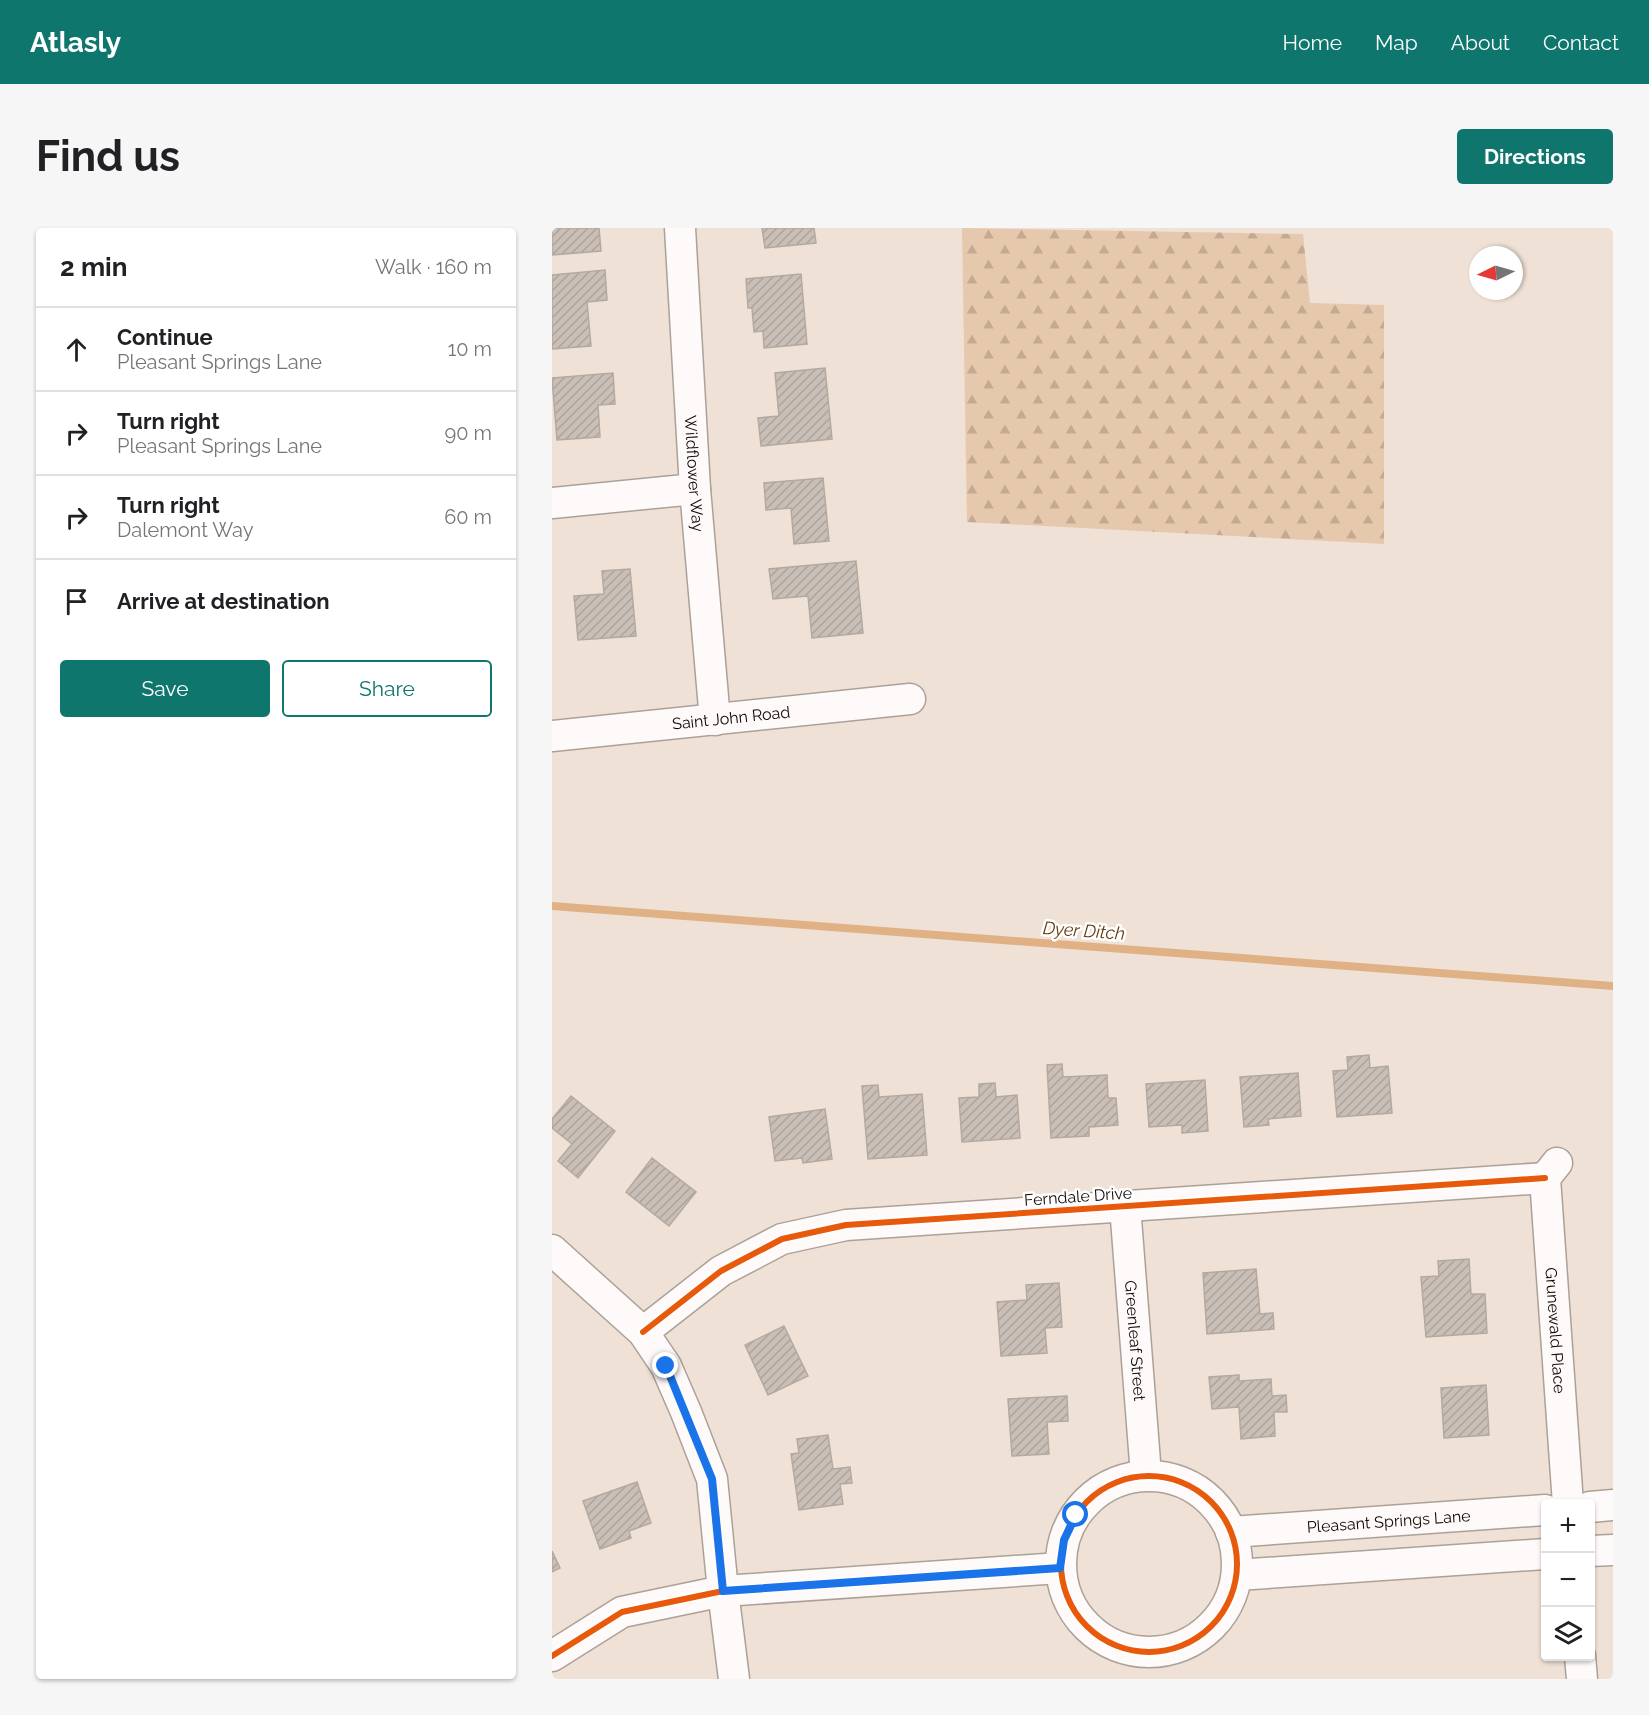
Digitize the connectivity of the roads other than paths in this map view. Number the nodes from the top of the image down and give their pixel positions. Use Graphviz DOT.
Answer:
graph roads {
  1 [pos="680,228"];
  2 [pos="695,489"];
  3 [pos="552,502"];
  4 [pos="910,699"];
  5 [pos="715,720"];
  6 [pos="552,736"];
  7 [pos="1551,1170"];
  8 [pos="1125,1206"];
  9 [pos="552,1250"];
  10 [pos="643,1332"];
  11 [pos="1146,1476"];
  12 [pos="1568,1499"];
  13 [pos="1613,1505"];
  14 [pos="1595,1507"];
  15 [pos="1541,1510"];
  16 [pos="1231,1532"];
  17 [pos="1613,1550"];
  18 [pos="1595,1551"];
  19 [pos="1541,1554"];
  20 [pos="1060,1568"];
  21 [pos="1237,1575"];
  22 [pos="723,1591"];
  23 [pos="552,1656"];
  24 [pos="1580,1661"];
  25 [pos="1159,1666"];
  26 [pos="734,1679"];
  27 [pos="1582,1679"];
  1 -- 2 [label="street, Wildflower Way"];
  2 -- 3 [label="street"];
  2 -- 5 [label="street, Wildflower Way"];
  4 -- 5 [label="street, Saint John Road"];
  5 -- 6 [label="street, Saint John Road"];
  7 -- 8 [label="street, Ferndale Drive"];
  7 -- 12 [label="street, Grunewald Place"];
  8 -- 10 [label="street, Ferndale Drive"];
  8 -- 11 [label="street, Greenleaf Street"];
  9 -- 10 [label="street"];
  10 -- 22 [label="street"];
  11 -- 16 [label="street"];
  11 -- 20 [label="street"];
  13 -- 14 [label="street"];
  15 -- 16 [label="street, Pleasant Springs Lane"];
  16 -- 21 [label="street"];
  17 -- 18 [label="street"];
  19 -- 21 [label="street"];
  20 -- 22 [label="street"];
  20 -- 25 [label="street"];
  21 -- 25 [label="street"];
  22 -- 23 [label="street"];
  22 -- 26 [label="street"];
  24 -- 27 [label="street"];
}
